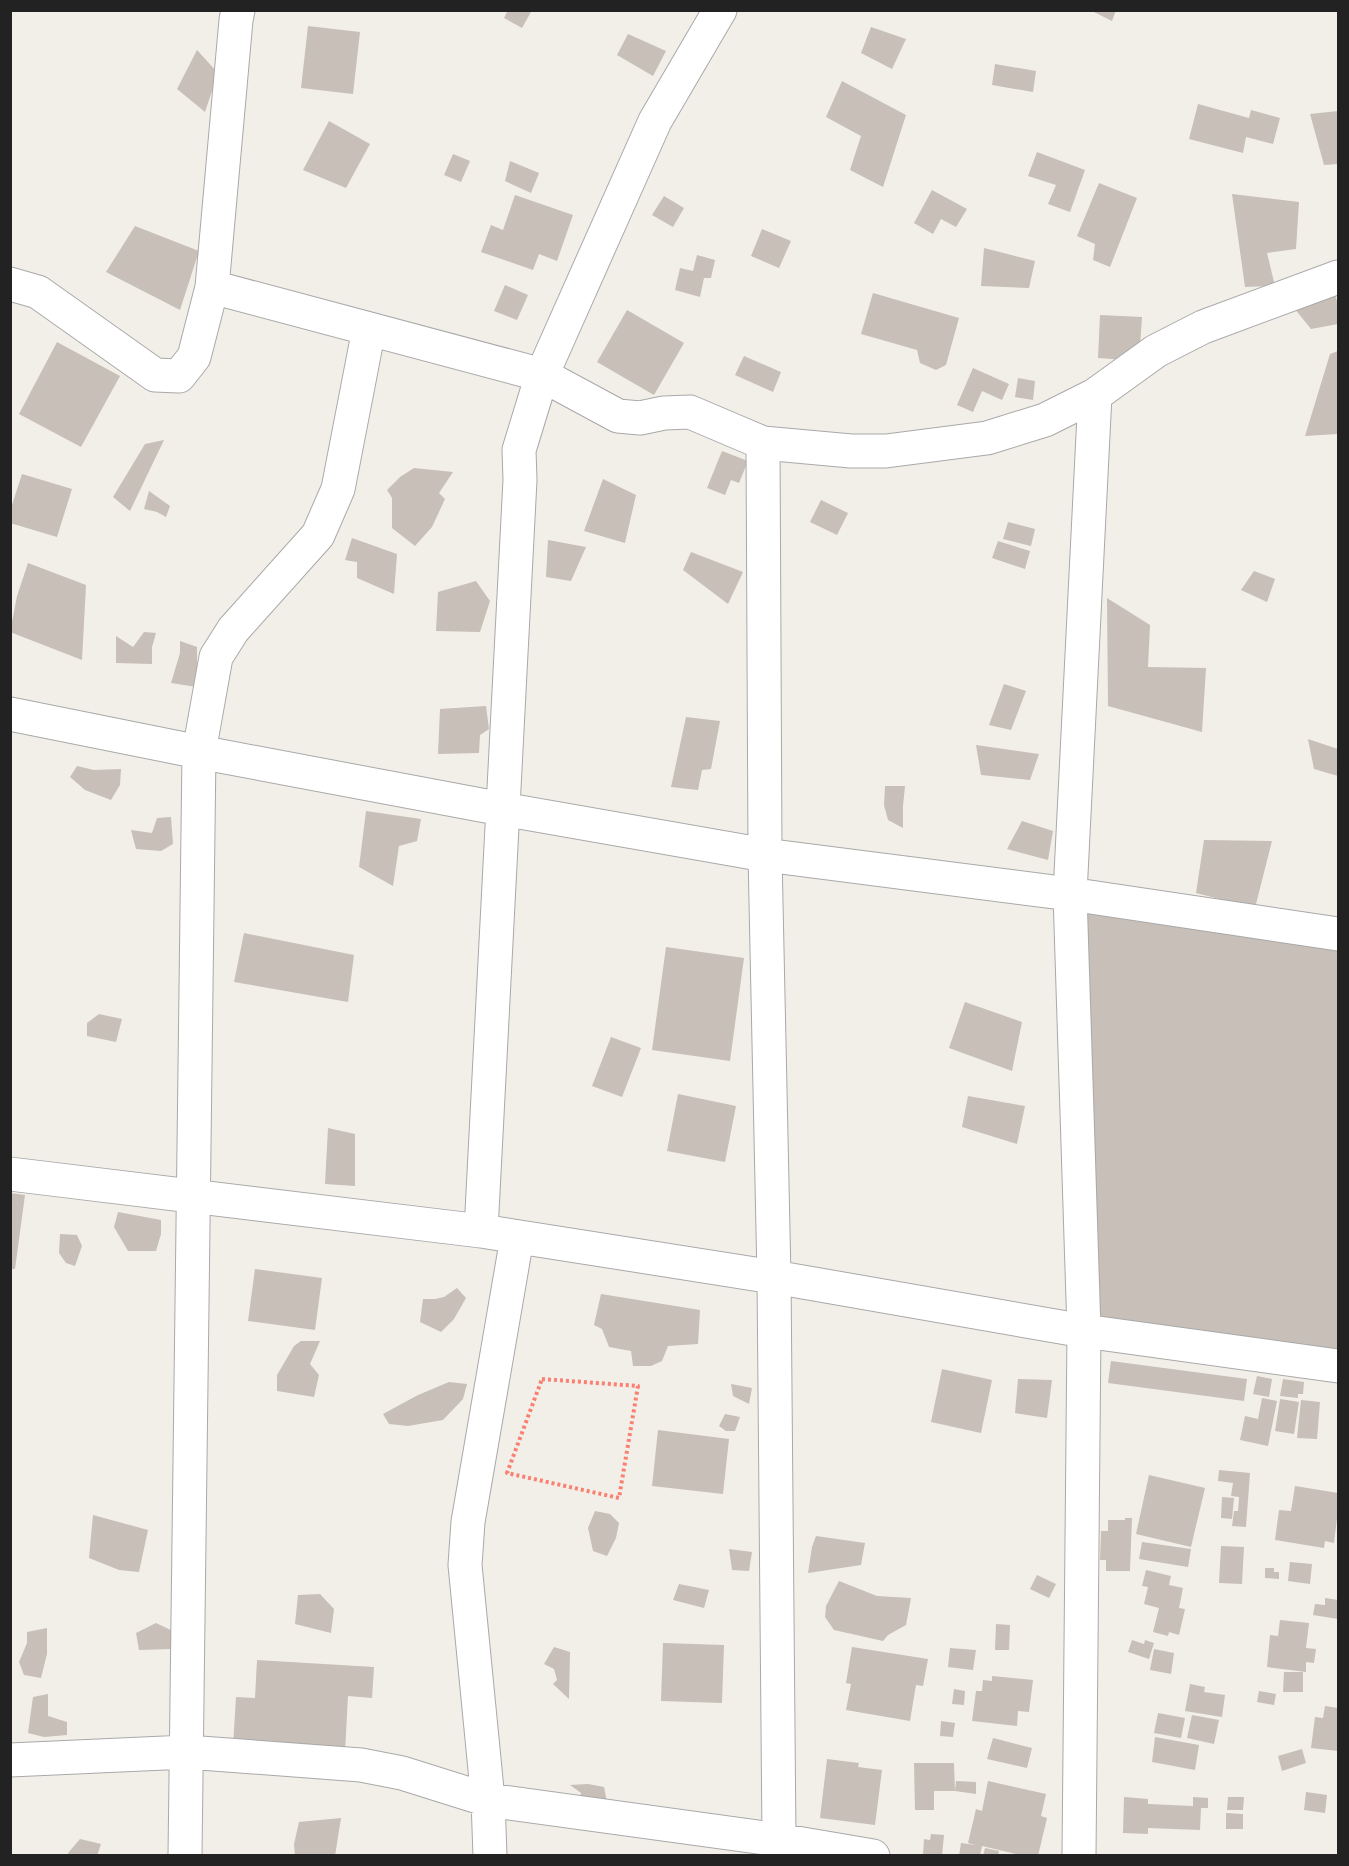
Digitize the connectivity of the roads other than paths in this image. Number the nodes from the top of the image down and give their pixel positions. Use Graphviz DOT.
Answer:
graph roads {
  1 [pos="238,10"];
  2 [pos="720,10"];
  3 [pos="1338,277"];
  4 [pos="10,284"];
  5 [pos="212,287"];
  6 [pos="369,329"];
  7 [pos="542,375"];
  8 [pos="1095,395"];
  9 [pos="763,443"];
  10 [pos="10,714"];
  11 [pos="199,752"];
  12 [pos="502,809"];
  13 [pos="765,855"];
  14 [pos="1070,894"];
  15 [pos="1338,934"];
  16 [pos="10,1174"];
  17 [pos="193,1197"];
  18 [pos="481,1231"];
  19 [pos="517,1238"];
  20 [pos="774,1277"];
  21 [pos="1084,1331"];
  22 [pos="1338,1366"];
  23 [pos="187,1752"];
  24 [pos="10,1760"];
  25 [pos="488,1800"];
  26 [pos="778,1848"];
  27 [pos="185,1856"];
  28 [pos="490,1856"];
  29 [pos="873,1856"];
  30 [pos="1079,1856"];
  1 -- 5 [label="street"];
  2 -- 7 [label="street"];
  3 -- 8 [label="street"];
  4 -- 5 [label="street"];
  5 -- 6 [label="street"];
  6 -- 7 [label="street"];
  6 -- 11 [label="street"];
  7 -- 9 [label="street"];
  7 -- 12 [label="street"];
  8 -- 9 [label="street"];
  8 -- 14 [label="street"];
  9 -- 13 [label="street"];
  10 -- 11 [label="street"];
  11 -- 12 [label="street"];
  11 -- 17 [label="street"];
  12 -- 13 [label="street"];
  12 -- 18 [label="street"];
  13 -- 14 [label="street"];
  13 -- 20 [label="street"];
  14 -- 15 [label="street"];
  14 -- 21 [label="street"];
  16 -- 17 [label="street"];
  17 -- 18 [label="street"];
  17 -- 23 [label="street"];
  18 -- 19 [label="street"];
  19 -- 20 [label="street"];
  19 -- 25 [label="street"];
  20 -- 21 [label="street"];
  20 -- 26 [label="street"];
  21 -- 22 [label="street"];
  21 -- 30 [label="street"];
  23 -- 24 [label="street"];
  23 -- 25 [label="street"];
  23 -- 27 [label="street"];
  25 -- 26 [label="street"];
  25 -- 28 [label="street"];
  26 -- 29 [label="street"];
}
